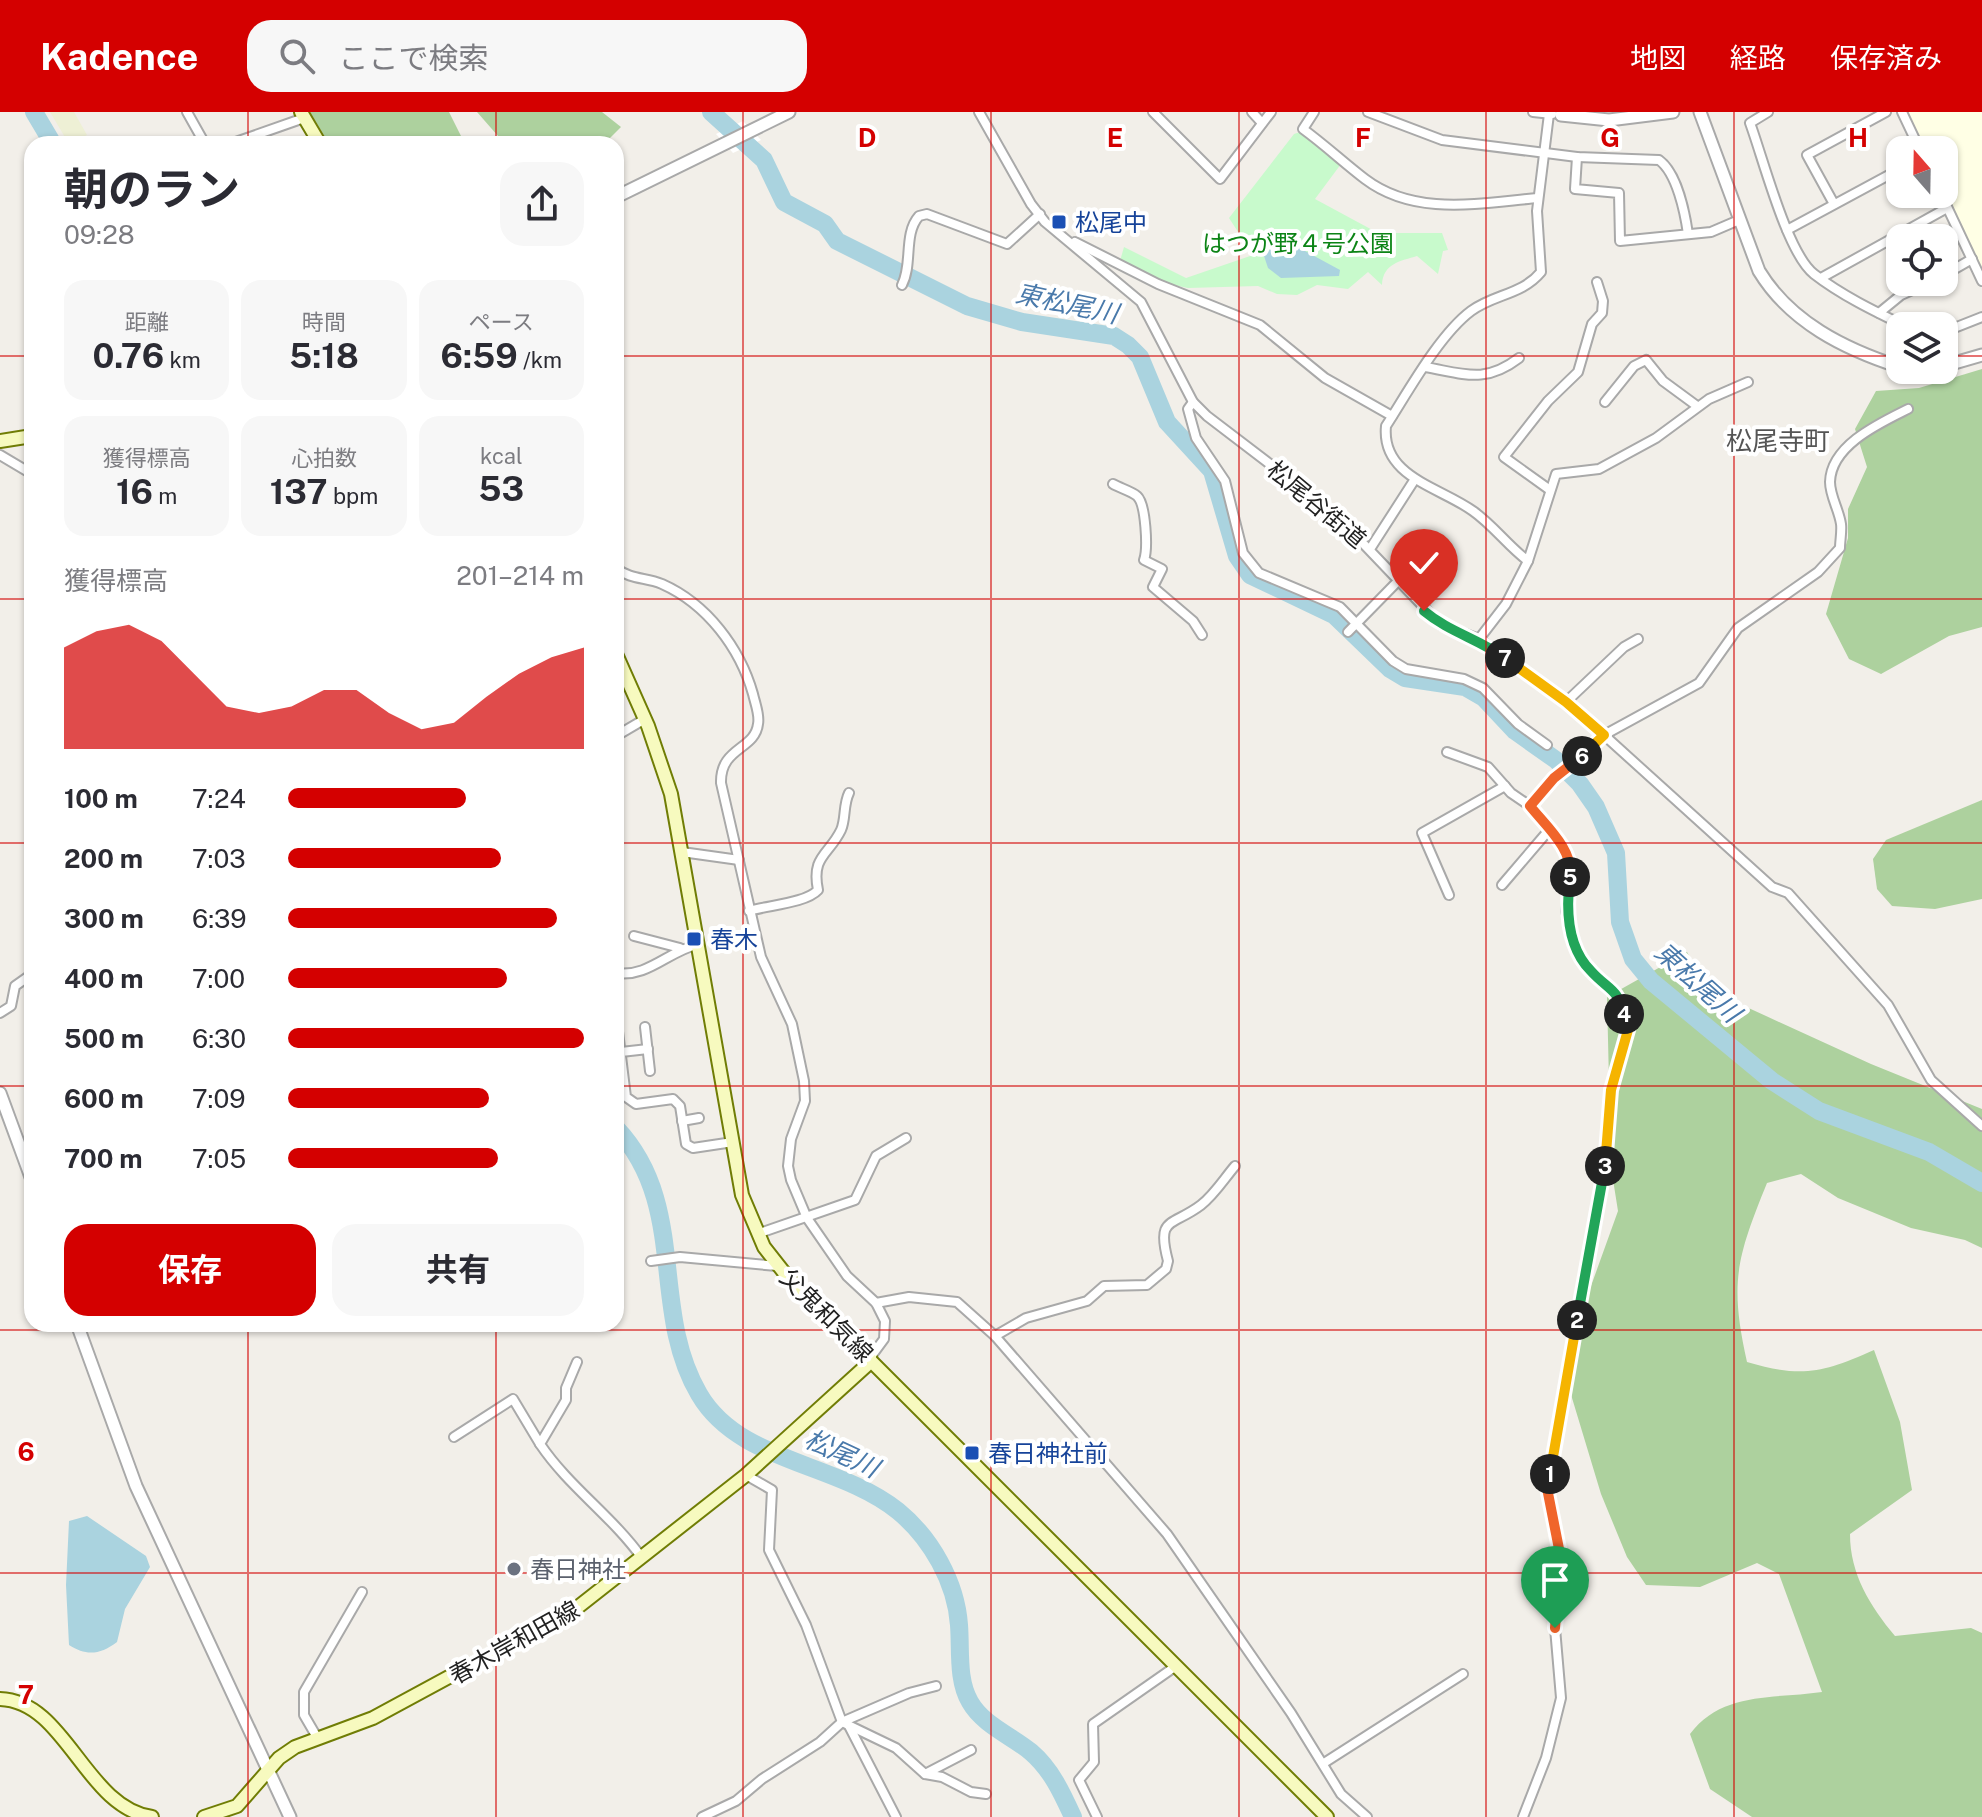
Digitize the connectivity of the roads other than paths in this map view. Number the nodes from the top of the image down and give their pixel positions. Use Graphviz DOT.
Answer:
graph roads {
  1 [pos="187,112"];
  2 [pos="789,112"];
  3 [pos="979,112"];
  4 [pos="1153,112"];
  5 [pos="1252,112"];
  6 [pos="1271,112"];
  7 [pos="1314,112"];
  8 [pos="1368,112"];
  9 [pos="1533,112"];
  10 [pos="1673,112"];
  11 [pos="1700,112"];
  12 [pos="1768,112"];
  13 [pos="1886,112"];
  14 [pos="1902,112"];
  15 [pos="302,115"];
  16 [pos="1555,115"];
  17 [pos="1262,123"];
  18 [pos="200,136"];
  19 [pos="250,136"];
  20 [pos="315,136"];
  21 [pos="1913,136"];
  22 [pos="1544,151"];
  23 [pos="1577,157"];
  24 [pos="1886,176"];
  25 [pos="624,193"];
  26 [pos="1538,198"];
  27 [pos="1834,204"];
  28 [pos="1947,208"];
  29 [pos="1040,214"];
  30 [pos="1739,220"];
  31 [pos="1787,230"];
  32 [pos="1688,234"];
  33 [pos="1063,236"];
  34 [pos="1972,259"];
  35 [pos="1958,267"];
  36 [pos="1821,278"];
  37 [pos="1982,281"];
  38 [pos="1597,282"];
  39 [pos="902,285"];
  40 [pos="1900,296"];
  41 [pos="1879,313"];
  42 [pos="1886,316"];
  43 [pos="1982,317"];
  44 [pos="1958,326"];
  45 [pos="1982,355"];
  46 [pos="1519,358"];
  47 [pos="1886,362"];
  48 [pos="1958,362"];
  49 [pos="1425,367"];
  50 [pos="1748,382"];
  51 [pos="1193,402"];
  52 [pos="1605,402"];
  53 [pos="1697,406"];
  54 [pos="1908,409"];
  55 [pos="1392,416"];
  56 [pos="24,437"];
  57 [pos="0,441"];
  58 [pos="0,455"];
  59 [pos="24,469"];
  60 [pos="1415,479"];
  61 [pos="1113,484"];
  62 [pos="1550,490"];
  63 [pos="1370,549"];
  64 [pos="1528,561"];
  65 [pos="624,573"];
  66 [pos="1397,582"];
  67 [pos="1353,626"];
  68 [pos="1202,635"];
  69 [pos="1479,639"];
  70 [pos="1638,639"];
  71 [pos="624,672"];
  72 [pos="1566,702"];
  73 [pos="645,719"];
  74 [pos="624,731"];
  75 [pos="1604,735"];
  76 [pos="1547,745"];
  77 [pos="1447,752"];
  78 [pos="1505,786"];
  79 [pos="849,793"];
  80 [pos="1530,806"];
  81 [pos="1549,830"];
  82 [pos="682,852"];
  83 [pos="739,860"];
  84 [pos="1502,885"];
  85 [pos="1449,895"];
  86 [pos="749,911"];
  87 [pos="634,936"];
  88 [pos="699,944"];
  89 [pos="681,948"];
  90 [pos="624,975"];
  91 [pos="24,980"];
  92 [pos="0,1013"];
  93 [pos="645,1027"];
  94 [pos="648,1049"];
  95 [pos="624,1052"];
  96 [pos="650,1071"];
  97 [pos="0,1093"];
  98 [pos="624,1098"];
  99 [pos="699,1118"];
  100 [pos="682,1121"];
  101 [pos="1982,1126"];
  102 [pos="906,1138"];
  103 [pos="733,1142"];
  104 [pos="24,1158"];
  105 [pos="1235,1166"];
  106 [pos="807,1218"];
  107 [pos="757,1234"];
  108 [pos="653,1260"];
  109 [pos="777,1266"];
  110 [pos="876,1303"];
  111 [pos="80,1332"];
  112 [pos="995,1336"];
  113 [pos="870,1358"];
  114 [pos="577,1362"];
  115 [pos="454,1437"];
  116 [pos="540,1444"];
  117 [pos="750,1471"];
  118 [pos="642,1558"];
  119 [pos="362,1592"];
  120 [pos="1176,1666"];
  121 [pos="1463,1674"];
  122 [pos="936,1686"];
  123 [pos="0,1699"];
  124 [pos="845,1724"];
  125 [pos="318,1739"];
  126 [pos="971,1750"];
  127 [pos="1324,1763"];
  128 [pos="268,1774"];
  129 [pos="925,1774"];
  130 [pos="986,1794"];
  131 [pos="152,1817"];
  132 [pos="204,1817"];
  133 [pos="290,1817"];
  134 [pos="702,1817"];
  135 [pos="896,1817"];
  136 [pos="1097,1817"];
  137 [pos="1327,1817"];
  138 [pos="1367,1817"];
  139 [pos="1523,1817"];
  1 -- 18 [label="street"];
  2 -- 25 [label="street"];
  3 -- 29 [label="street, 松尾谷街道"];
  4 -- 17 [label="street"];
  5 -- 17 [label="street"];
  6 -- 17 [label="street"];
  7 -- 26 [label="street"];
  8 -- 22 [label="street"];
  9 -- 16 [label="street"];
  10 -- 16 [label="street"];
  11 -- 30 [label="street"];
  12 -- 31 [label="street"];
  13 -- 27 [label="street"];
  14 -- 21 [label="street"];
  15 -- 19 [label="street"];
  15 -- 20 [label="main road"];
  16 -- 22 [label="street"];
  22 -- 23 [label="street"];
  22 -- 26 [label="street"];
  23 -- 32 [label="street"];
  23 -- 32 [label="street"];
  24 -- 27 [label="street"];
  26 -- 49 [label="street"];
  27 -- 31 [label="street"];
  28 -- 34 [label="street"];
  28 -- 36 [label="street"];
  29 -- 33 [label="street, 松尾谷街道"];
  29 -- 39 [label="street"];
  30 -- 32 [label="street"];
  30 -- 47 [label="street"];
  31 -- 36 [label="street"];
  33 -- 51 [label="street, 松尾谷街道"];
  33 -- 55 [label="street"];
  34 -- 35 [label="street"];
  34 -- 37 [label="street"];
  36 -- 41 [label="street"];
  38 -- 62 [label="street"];
  40 -- 41 [label="street"];
  41 -- 42 [label="street"];
  43 -- 44 [label="street"];
  45 -- 48 [label="street"];
  46 -- 49 [label="street"];
  49 -- 55 [label="street"];
  50 -- 53 [label="street"];
  51 -- 63 [label="street, 松尾谷街道"];
  51 -- 67 [label="street"];
  52 -- 53 [label="street"];
  53 -- 62 [label="street"];
  54 -- 75 [label="street"];
  55 -- 60 [label="street"];
  56 -- 57 [label="main road"];
  58 -- 59 [label="street"];
  60 -- 63 [label="street"];
  60 -- 64 [label="street"];
  61 -- 68 [label="street"];
  62 -- 64 [label="street"];
  63 -- 66 [label="street, 松尾谷街道"];
  64 -- 69 [label="street"];
  65 -- 83 [label="street"];
  66 -- 67 [label="street"];
  66 -- 69 [label="street, 松尾谷街道"];
  67 -- 76 [label="street"];
  69 -- 72 [label="street, 松尾谷街道"];
  70 -- 72 [label="street"];
  71 -- 73 [label="main road, 父鬼和気線"];
  72 -- 75 [label="street, 松尾谷街道"];
  73 -- 74 [label="street"];
  73 -- 82 [label="main road, 父鬼和気線"];
  75 -- 80 [label="street"];
  75 -- 101 [label="street, 松尾谷街道"];
  77 -- 78 [label="street"];
  78 -- 80 [label="street"];
  78 -- 85 [label="street"];
  79 -- 86 [label="street"];
  80 -- 81 [label="street"];
  81 -- 84 [label="street"];
  81 -- 139 [label="street"];
  82 -- 83 [label="street"];
  82 -- 88 [label="main road, 父鬼和気線"];
  83 -- 86 [label="street"];
  86 -- 106 [label="street"];
  87 -- 89 [label="street"];
  88 -- 89 [label="street"];
  88 -- 103 [label="main road, 父鬼和気線"];
  89 -- 90 [label="street"];
  91 -- 92 [label="street"];
  93 -- 94 [label="street"];
  94 -- 95 [label="street"];
  94 -- 96 [label="street"];
  97 -- 104 [label="street"];
  98 -- 100 [label="street"];
  99 -- 100 [label="street"];
  100 -- 103 [label="street"];
  102 -- 106 [label="street"];
  103 -- 107 [label="main road, 父鬼和気線"];
  105 -- 112 [label="street"];
  106 -- 107 [label="street"];
  106 -- 110 [label="street"];
  107 -- 109 [label="main road, 父鬼和気線"];
  108 -- 109 [label="street"];
  109 -- 113 [label="main road, 父鬼和気線"];
  110 -- 112 [label="street"];
  110 -- 113 [label="street"];
  111 -- 128 [label="street"];
  112 -- 127 [label="street"];
  113 -- 117 [label="main road, 春木岸和田線"];
  113 -- 120 [label="main road, 父鬼和気線"];
  114 -- 116 [label="street"];
  115 -- 116 [label="street"];
  116 -- 118 [label="street"];
  117 -- 118 [label="main road, 春木岸和田線"];
  117 -- 124 [label="street"];
  118 -- 125 [label="main road, 春木岸和田線"];
  119 -- 125 [label="street"];
  120 -- 136 [label="street"];
  120 -- 137 [label="main road, 父鬼和気線"];
  121 -- 127 [label="street"];
  122 -- 124 [label="street"];
  123 -- 131 [label="main road"];
  124 -- 129 [label="street"];
  124 -- 134 [label="street"];
  124 -- 135 [label="street"];
  125 -- 128 [label="main road, 春木岸和田線"];
  126 -- 129 [label="street"];
  127 -- 138 [label="street"];
  128 -- 132 [label="main road, 春木岸和田線"];
  128 -- 133 [label="street"];
  129 -- 130 [label="street"];
}
